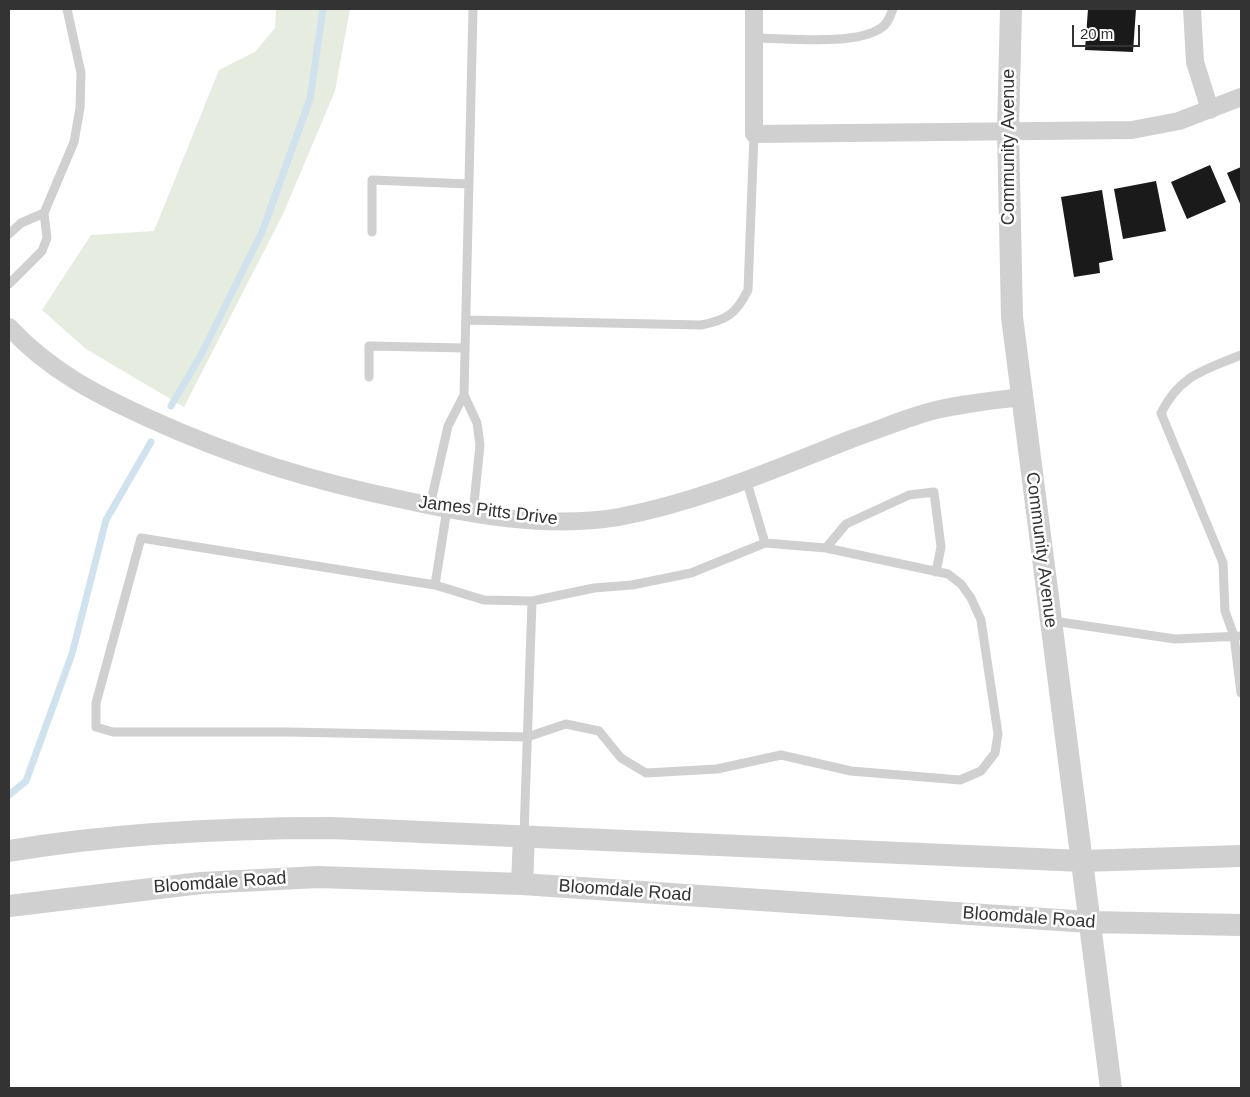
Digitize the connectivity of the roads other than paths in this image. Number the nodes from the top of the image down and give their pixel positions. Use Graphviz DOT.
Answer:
graph roads {
  1 [pos="67,9"];
  2 [pos="473,9"];
  3 [pos="754,9"];
  4 [pos="893,9"];
  5 [pos="1011,9"];
  6 [pos="1192,9"];
  7 [pos="754,38"];
  8 [pos="1241,97"];
  9 [pos="1210,110"];
  10 [pos="1008,131"];
  11 [pos="754,134"];
  12 [pos="469,184"];
  13 [pos="44,214"];
  14 [pos="372,232"];
  15 [pos="9,234"];
  16 [pos="9,284"];
  17 [pos="466,320"];
  18 [pos="9,327"];
  19 [pos="465,348"];
  20 [pos="1241,355"];
  21 [pos="369,377"];
  22 [pos="464,395"];
  23 [pos="1021,397"];
  24 [pos="746,479"];
  25 [pos="439,507"];
  26 [pos="473,513"];
  27 [pos="765,543"];
  28 [pos="826,548"];
  29 [pos="936,572"];
  30 [pos="435,584"];
  31 [pos="532,601"];
  32 [pos="1051,621"];
  33 [pos="1238,636"];
  34 [pos="1241,693"];
  35 [pos="527,737"];
  36 [pos="524,836"];
  37 [pos="9,851"];
  38 [pos="1241,856"];
  39 [pos="1082,861"];
  40 [pos="522,884"];
  41 [pos="9,906"];
  42 [pos="1089,922"];
  43 [pos="1241,925"];
  44 [pos="1111,1088"];
  1 -- 13 [label="lane"];
  2 -- 12 [label="lane"];
  3 -- 7 [label="street"];
  4 -- 7 [label="lane"];
  5 -- 10 [label="street, Community Avenue"];
  6 -- 9 [label="street"];
  7 -- 11 [label="street"];
  8 -- 9 [label="street"];
  9 -- 10 [label="street"];
  10 -- 11 [label="street"];
  10 -- 23 [label="street, Community Avenue"];
  11 -- 17 [label="lane"];
  12 -- 14 [label="lane"];
  12 -- 17 [label="lane"];
  13 -- 15 [label="lane"];
  13 -- 16 [label="lane"];
  17 -- 19 [label="lane"];
  18 -- 25 [label="street, James Pitts Drive"];
  19 -- 21 [label="lane"];
  19 -- 22 [label="lane"];
  20 -- 33 [label="lane"];
  22 -- 25 [label="lane"];
  22 -- 26 [label="lane"];
  23 -- 24 [label="street, James Pitts Drive"];
  23 -- 32 [label="street, Community Avenue"];
  24 -- 26 [label="street, James Pitts Drive"];
  24 -- 27 [label="lane"];
  25 -- 26 [label="street, James Pitts Drive"];
  25 -- 30 [label="lane"];
  27 -- 28 [label="lane"];
  27 -- 31 [label="lane"];
  28 -- 29 [label="lane"];
  28 -- 29 [label="lane"];
  29 -- 35 [label="lane"];
  30 -- 31 [label="lane"];
  30 -- 35 [label="lane"];
  31 -- 35 [label="lane"];
  32 -- 33 [label="lane"];
  32 -- 39 [label="street, Community Avenue"];
  33 -- 34 [label="lane"];
  35 -- 36 [label="lane"];
  36 -- 37 [label="street"];
  36 -- 39 [label="street"];
  36 -- 40 [label="street"];
  38 -- 39 [label="street"];
  39 -- 42 [label="street, Community Avenue"];
  40 -- 41 [label="street, Bloomdale Road"];
  40 -- 42 [label="street, Bloomdale Road"];
  42 -- 43 [label="street, Bloomdale Road"];
  42 -- 44 [label="street, Community Avenue"];
}
